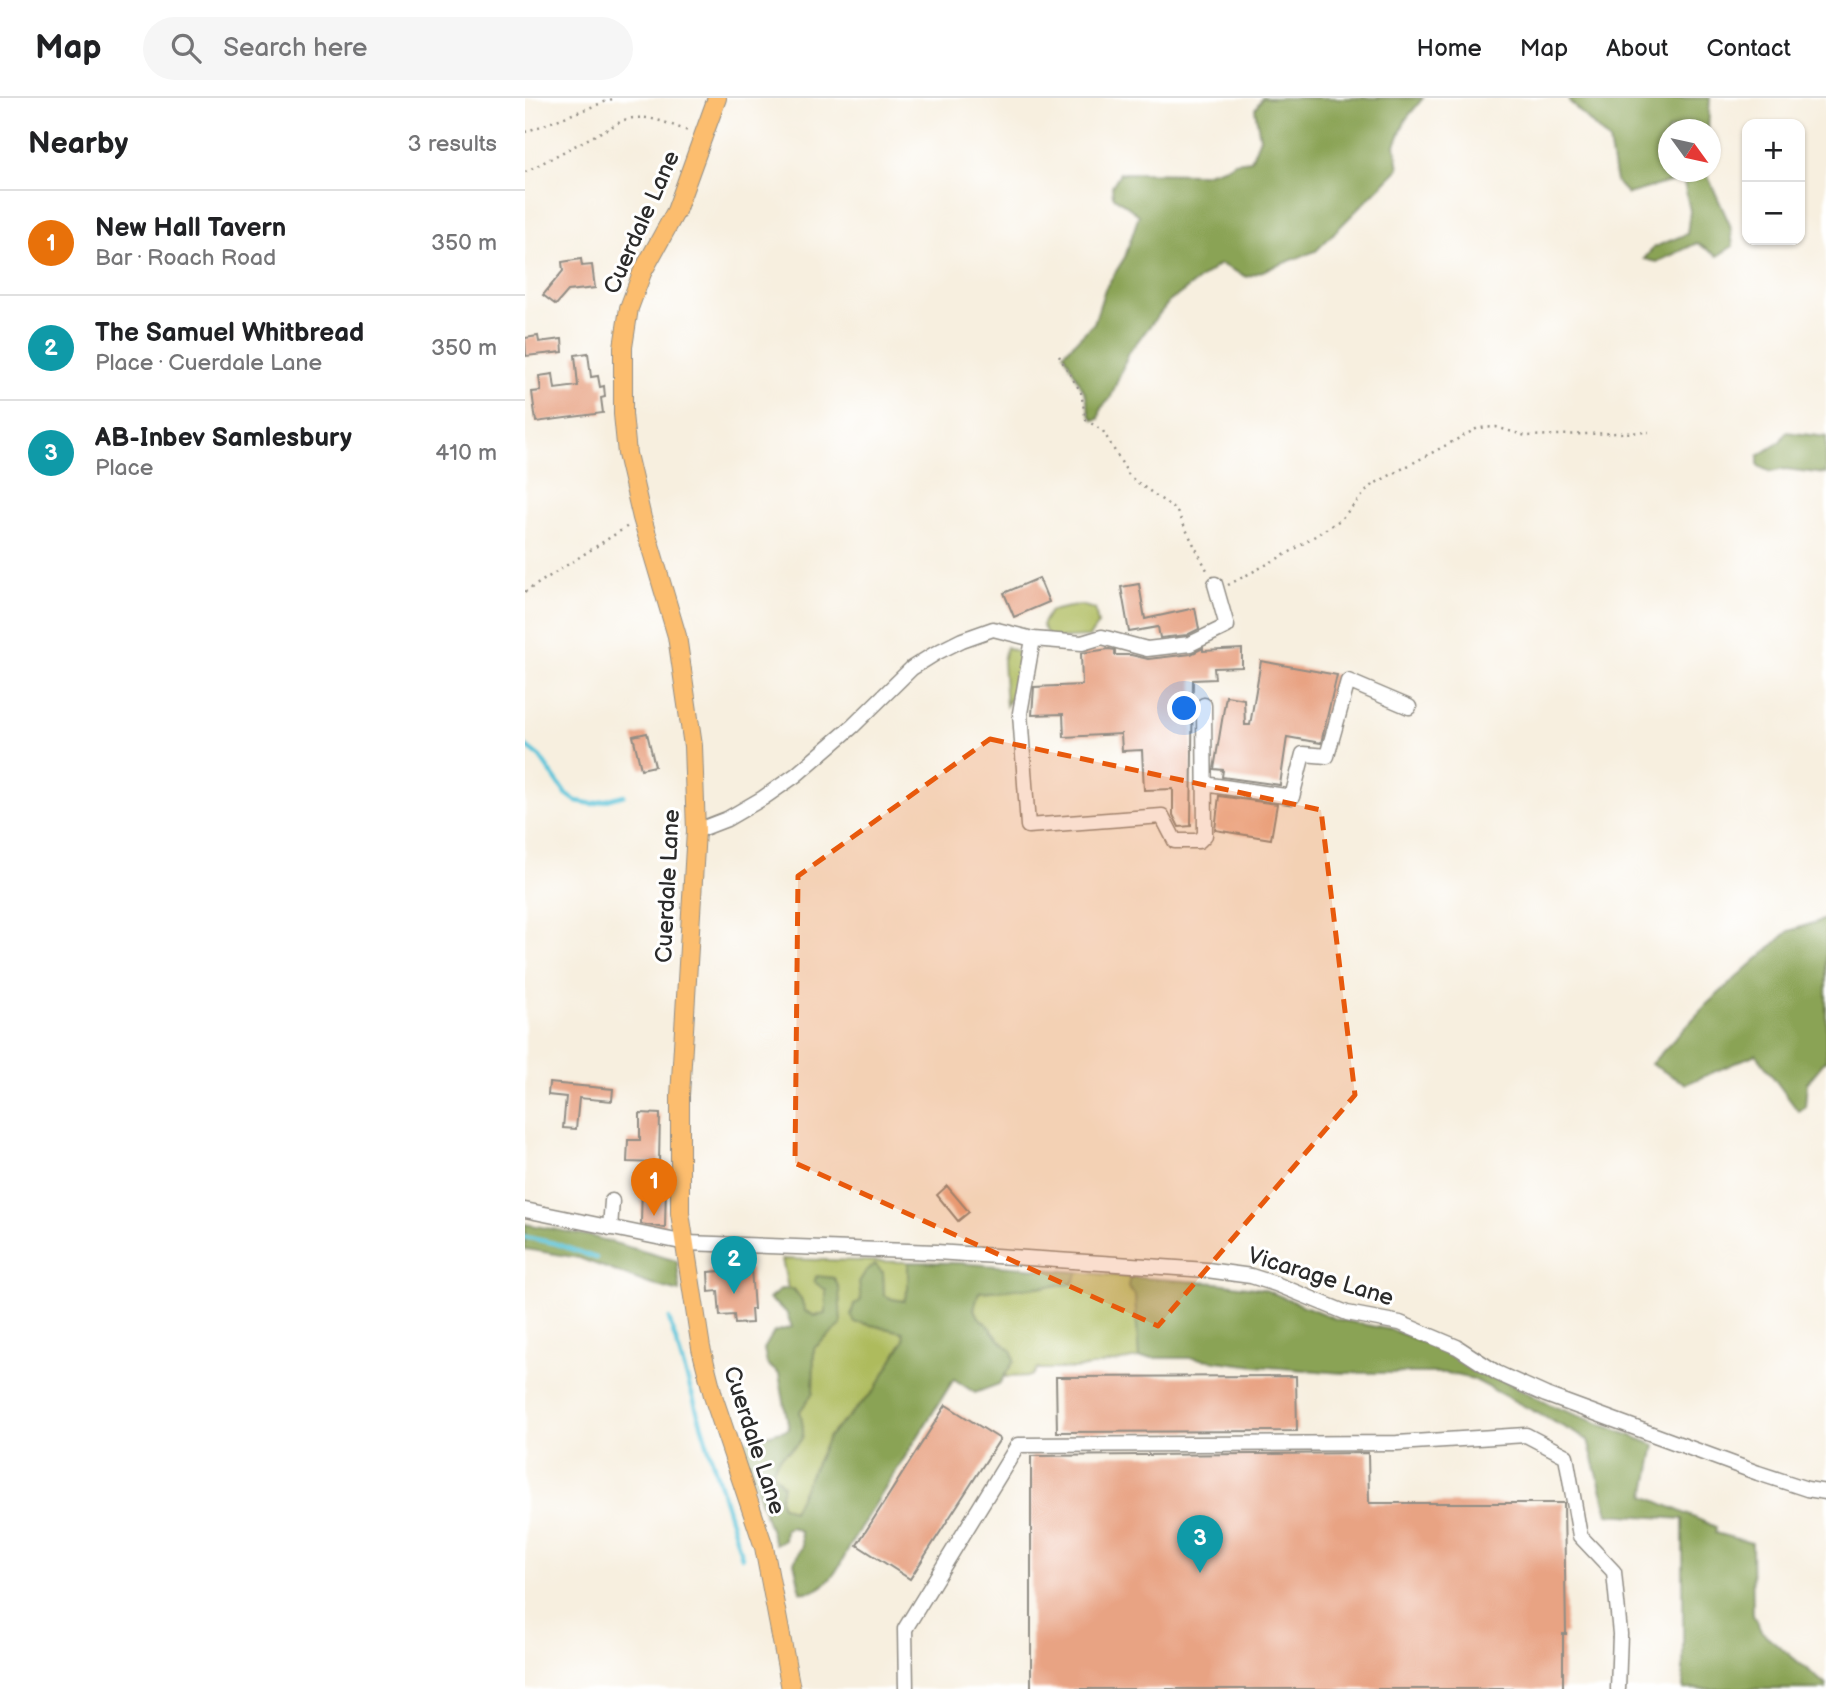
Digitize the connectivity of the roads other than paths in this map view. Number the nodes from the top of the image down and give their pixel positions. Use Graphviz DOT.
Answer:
graph roads {
  1 [pos="717,98"];
  2 [pos="1220,586"];
  3 [pos="1033,639"];
  4 [pos="1203,705"];
  5 [pos="1409,707"];
  6 [pos="1205,785"];
  7 [pos="696,831"];
  8 [pos="612,1201"];
  9 [pos="525,1210"];
  10 [pos="610,1228"];
  11 [pos="686,1243"];
  12 [pos="1826,1492"];
  13 [pos="791,1689"];
  14 [pos="906,1689"];
  15 [pos="1618,1689"];
  1 -- 7 [label="main road, Cuerdale Lane"];
  2 -- 3 [label="street"];
  3 -- 6 [label="street"];
  3 -- 7 [label="street"];
  4 -- 6 [label="street"];
  5 -- 6 [label="street"];
  7 -- 11 [label="main road, Cuerdale Lane"];
  8 -- 10 [label="street"];
  9 -- 10 [label="street, Vicarage Lane"];
  10 -- 11 [label="street, Vicarage Lane"];
  11 -- 12 [label="street, Vicarage Lane"];
  11 -- 13 [label="main road, Cuerdale Lane"];
  14 -- 15 [label="street"];
}
